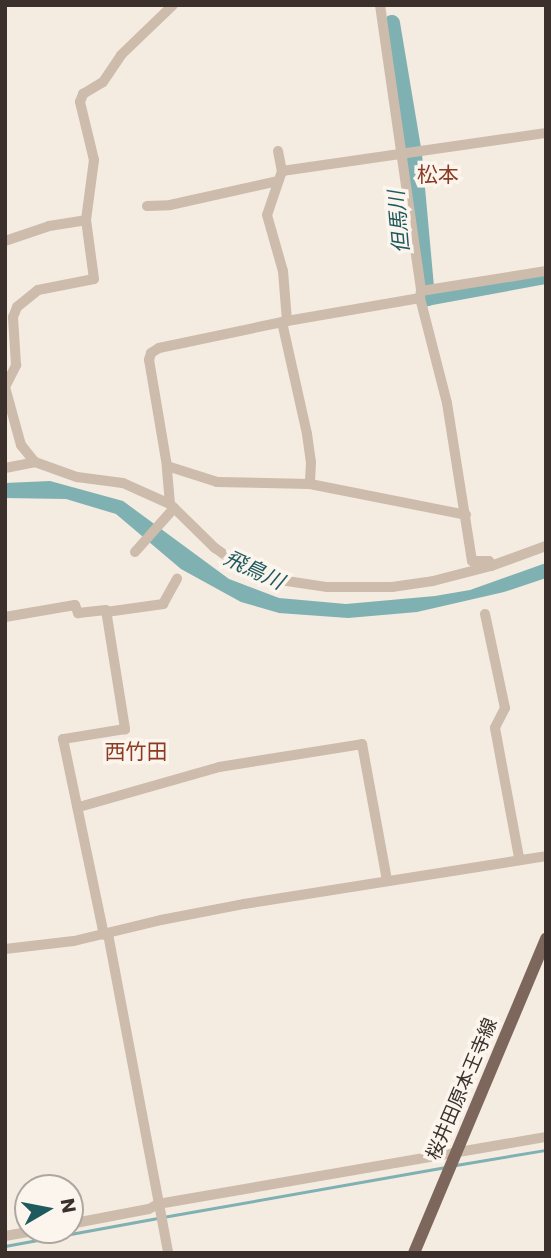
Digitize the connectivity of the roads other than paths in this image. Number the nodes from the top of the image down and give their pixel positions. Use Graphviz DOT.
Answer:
graph roads {
  1 [pos="173,5"];
  2 [pos="380,5"];
  3 [pos="546,132"];
  4 [pos="278,151"];
  5 [pos="399,152"];
  6 [pos="280,176"];
  7 [pos="147,205"];
  8 [pos="86,220"];
  9 [pos="5,241"];
  10 [pos="546,271"];
  11 [pos="420,295"];
  12 [pos="284,321"];
  13 [pos="5,387"];
  14 [pos="35,462"];
  15 [pos="167,466"];
  16 [pos="5,468"];
  17 [pos="310,484"];
  18 [pos="172,506"];
  19 [pos="466,516"];
  20 [pos="546,546"];
  21 [pos="137,550"];
  22 [pos="491,566"];
  23 [pos="177,579"];
  24 [pos="106,612"];
  25 [pos="485,614"];
  26 [pos="5,617"];
  27 [pos="79,807"];
  28 [pos="546,856"];
  29 [pos="519,858"];
  30 [pos="387,880"];
  31 [pos="106,934"];
  32 [pos="546,939"];
  33 [pos="5,949"];
  34 [pos="546,1137"];
  35 [pos="455,1156"];
  36 [pos="159,1208"];
  37 [pos="84,1221"];
  38 [pos="168,1253"];
  39 [pos="414,1253"];
  1 -- 8 [label="street"];
  2 -- 5 [label="street"];
  3 -- 5 [label="street"];
  4 -- 6 [label="street"];
  5 -- 6 [label="street"];
  5 -- 11 [label="street"];
  6 -- 7 [label="street"];
  6 -- 12 [label="street"];
  8 -- 9 [label="street"];
  8 -- 13 [label="street"];
  10 -- 11 [label="street"];
  11 -- 12 [label="street"];
  11 -- 19 [label="street"];
  12 -- 15 [label="street"];
  12 -- 17 [label="street"];
  13 -- 14 [label="street"];
  14 -- 16 [label="street"];
  14 -- 18 [label="street"];
  15 -- 17 [label="street"];
  15 -- 18 [label="street"];
  17 -- 19 [label="street"];
  18 -- 21 [label="street"];
  18 -- 22 [label="street"];
  19 -- 22 [label="street"];
  20 -- 22 [label="street"];
  23 -- 24 [label="street"];
  24 -- 26 [label="street"];
  24 -- 27 [label="street"];
  25 -- 29 [label="street"];
  27 -- 30 [label="street"];
  27 -- 31 [label="street"];
  28 -- 29 [label="street"];
  29 -- 30 [label="street"];
  30 -- 31 [label="street"];
  31 -- 33 [label="street"];
  31 -- 36 [label="street"];
  32 -- 35 [label="main road, 桜井田原本王寺線"];
  34 -- 35 [label="street"];
  35 -- 36 [label="street"];
  35 -- 39 [label="main road, 桜井田原本王寺線"];
  36 -- 37 [label="street"];
  36 -- 38 [label="street"];
}
